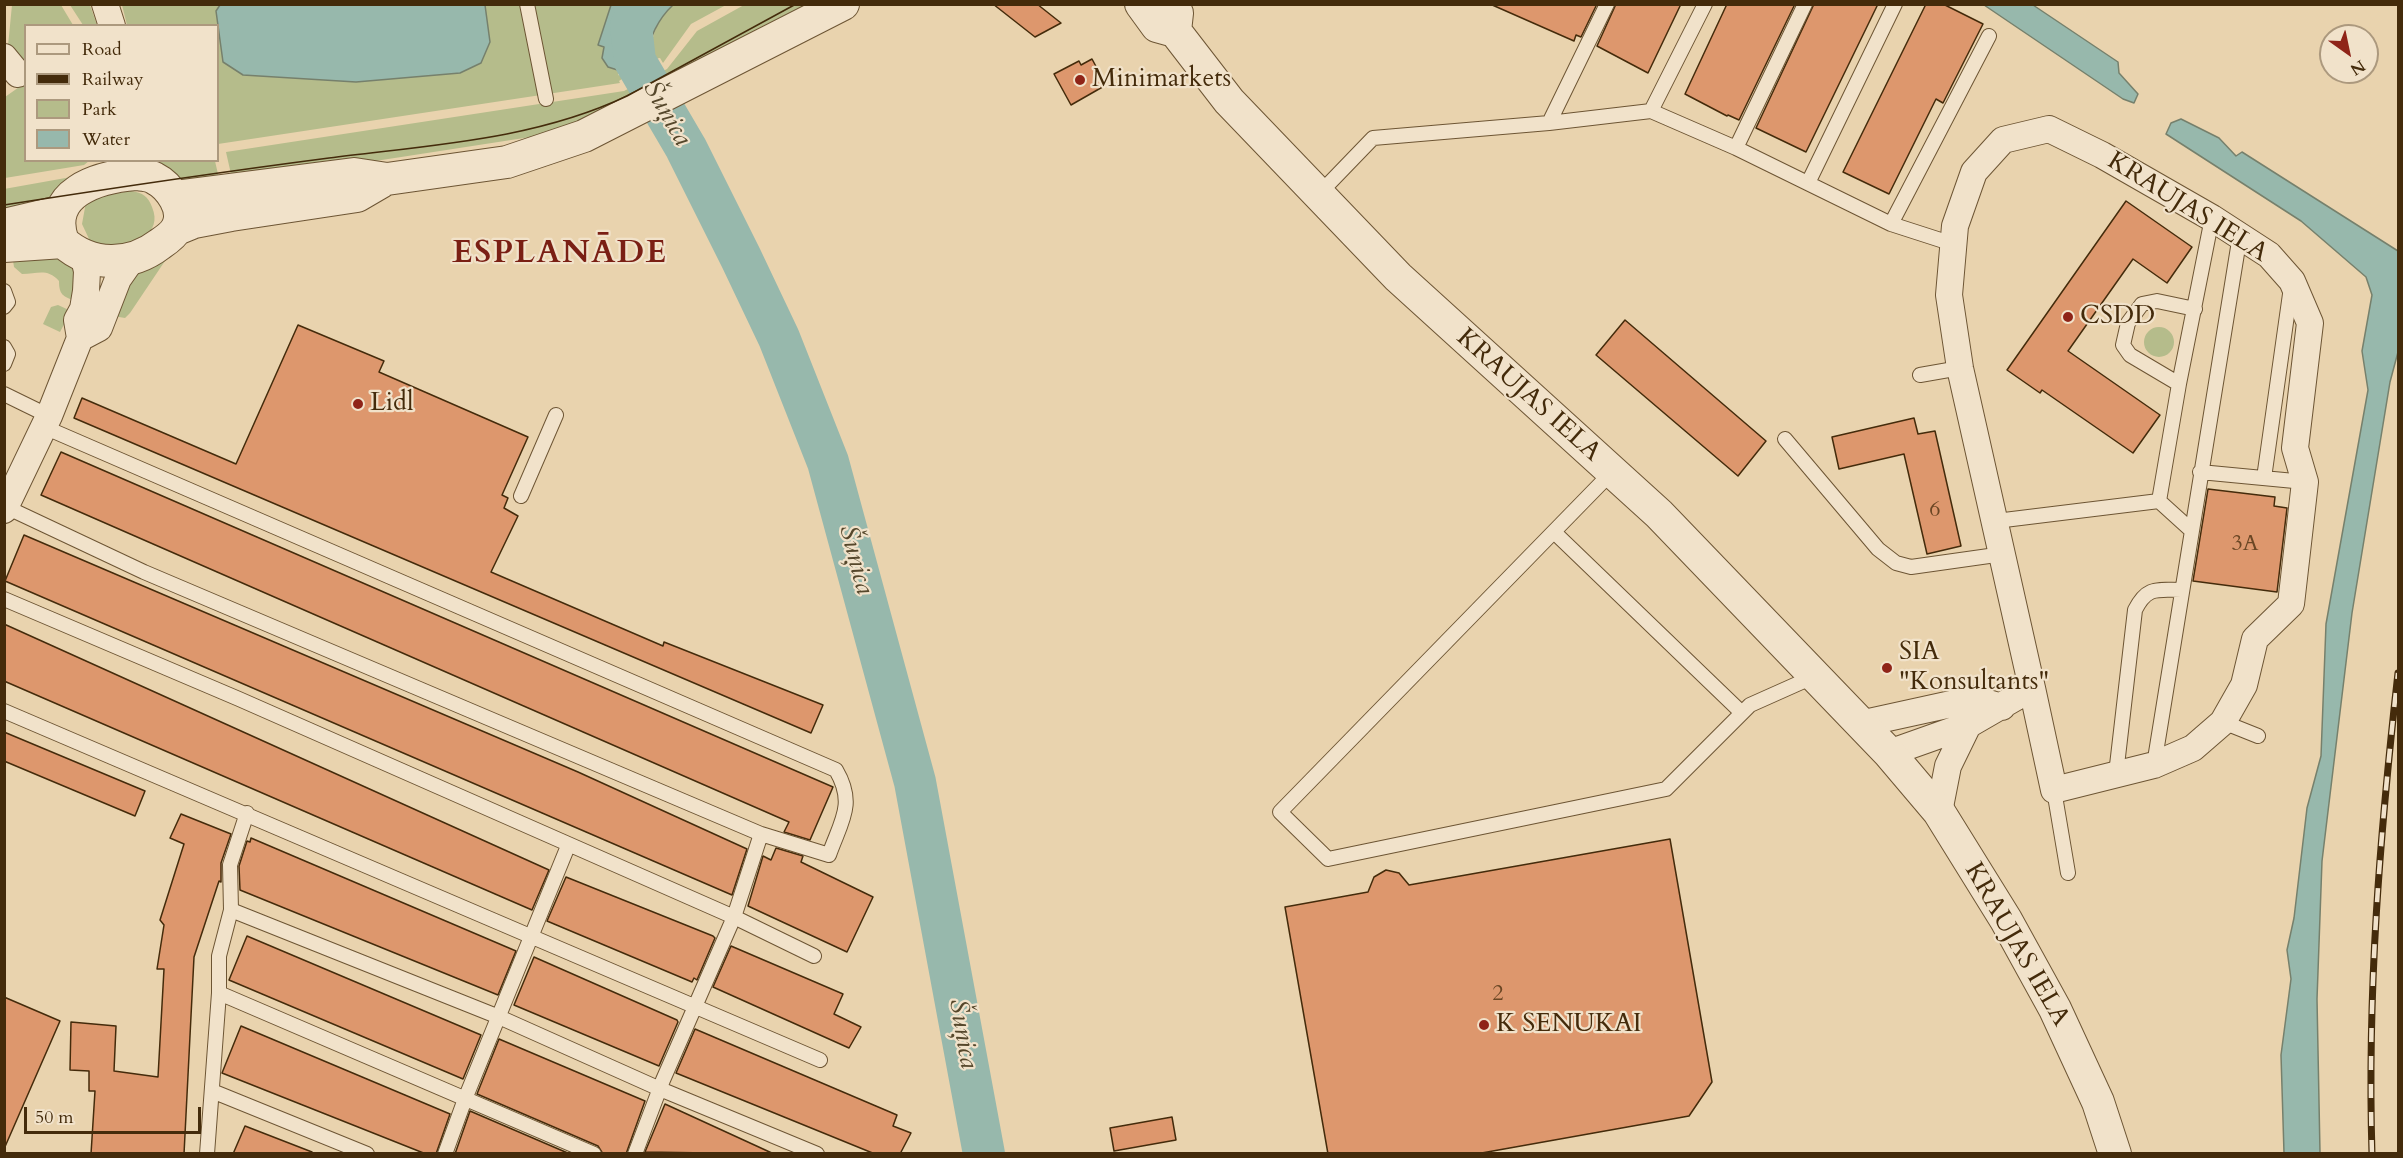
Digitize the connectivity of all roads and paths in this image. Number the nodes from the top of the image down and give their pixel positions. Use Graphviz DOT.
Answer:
graph roads {
  1 [pos="105,4"];
  2 [pos="527,4"];
  3 [pos="843,4"];
  4 [pos="1141,4"];
  5 [pos="1607,4"];
  6 [pos="1705,4"];
  7 [pos="1805,4"];
  8 [pos="1894,4"];
  9 [pos="1174,18"];
  10 [pos="111,24"];
  11 [pos="1989,36"];
  12 [pos="546,99"];
  13 [pos="1651,111"];
  14 [pos="1549,123"];
  15 [pos="1736,148"];
  16 [pos="111,169"];
  17 [pos="158,178"];
  18 [pos="387,179"];
  19 [pos="1808,183"];
  20 [pos="1318,195"];
  21 [pos="2212,218"];
  22 [pos="1891,224"];
  23 [pos="4,225"];
  24 [pos="177,229"];
  25 [pos="2240,235"];
  26 [pos="69,237"];
  27 [pos="1953,244"];
  28 [pos="4,246"];
  29 [pos="132,259"];
  30 [pos="2292,282"];
  31 [pos="4,291"];
  32 [pos="4,307"];
  33 [pos="2195,309"];
  34 [pos="80,338"];
  35 [pos="4,347"];
  36 [pos="4,364"];
  37 [pos="1960,368"];
  38 [pos="1920,375"];
  39 [pos="2179,384"];
  40 [pos="4,394"];
  41 [pos="556,415"];
  42 [pos="47,422"];
  43 [pos="1785,439"];
  44 [pos="1612,472"];
  45 [pos="2200,472"];
  46 [pos="2264,478"];
  47 [pos="2305,482"];
  48 [pos="521,496"];
  49 [pos="2159,501"];
  50 [pos="5,508"];
  51 [pos="1996,521"];
  52 [pos="2191,530"];
  53 [pos="1554,532"];
  54 [pos="2003,554"];
  55 [pos="2181,590"];
  56 [pos="4,598"];
  57 [pos="1815,676"];
  58 [pos="2031,688"];
  59 [pos="2002,706"];
  60 [pos="4,711"];
  61 [pos="1742,713"];
  62 [pos="2223,722"];
  63 [pos="1860,724"];
  64 [pos="1968,725"];
  65 [pos="2258,736"];
  66 [pos="1889,753"];
  67 [pos="2154,765"];
  68 [pos="2116,774"];
  69 [pos="2054,790"];
  70 [pos="1939,812"];
  71 [pos="247,813"];
  72 [pos="761,834"];
  73 [pos="568,846"];
  74 [pos="2068,873"];
  75 [pos="231,910"];
  76 [pos="734,917"];
  77 [pos="532,936"];
  78 [pos="814,956"];
  79 [pos="219,993"];
  80 [pos="695,1007"];
  81 [pos="499,1017"];
  82 [pos="820,1060"];
  83 [pos="660,1089"];
  84 [pos="212,1091"];
  85 [pos="465,1099"];
  86 [pos="207,1154"];
  87 [pos="367,1154"];
  88 [pos="445,1154"];
  89 [pos="594,1154"];
  90 [pos="635,1154"];
  91 [pos="817,1154"];
  92 [pos="2115,1154"];
  1 -- 10 [label="street"];
  2 -- 12 [label="lane"];
  3 -- 18 [label="street"];
  4 -- 9 [label="street, KRAUJAS IELA"];
  5 -- 14 [label="lane"];
  6 -- 13 [label="lane"];
  7 -- 15 [label="lane"];
  8 -- 19 [label="lane"];
  9 -- 20 [label="street, KRAUJAS IELA"];
  11 -- 22 [label="lane"];
  13 -- 14 [label="lane"];
  13 -- 15 [label="lane"];
  14 -- 20 [label="lane"];
  15 -- 19 [label="lane"];
  16 -- 17 [label="street"];
  16 -- 26 [label="street"];
  17 -- 18 [label="street"];
  17 -- 24 [label="street"];
  18 -- 24 [label="street"];
  19 -- 22 [label="lane"];
  20 -- 44 [label="street, KRAUJAS IELA"];
  21 -- 25 [label="street, KRAUJAS IELA"];
  21 -- 27 [label="street, KRAUJAS IELA"];
  21 -- 33 [label="lane"];
  22 -- 27 [label="lane"];
  23 -- 26 [label="street"];
  24 -- 29 [label="street"];
  25 -- 30 [label="street, KRAUJAS IELA"];
  25 -- 45 [label="lane"];
  26 -- 28 [label="street"];
  26 -- 29 [label="street"];
  26 -- 34 [label="street"];
  27 -- 37 [label="street, KRAUJAS IELA"];
  29 -- 34 [label="street"];
  30 -- 46 [label="lane"];
  30 -- 47 [label="street, KRAUJAS IELA"];
  31 -- 32 [label="lane"];
  33 -- 39 [label="lane"];
  33 -- 39 [label="lane"];
  34 -- 42 [label="street"];
  35 -- 36 [label="lane"];
  37 -- 38 [label="lane"];
  37 -- 51 [label="street, KRAUJAS IELA"];
  39 -- 49 [label="lane"];
  40 -- 42 [label="lane"];
  41 -- 48 [label="lane"];
  42 -- 50 [label="street"];
  42 -- 72 [label="lane"];
  43 -- 54 [label="lane"];
  44 -- 53 [label="lane"];
  44 -- 57 [label="street, KRAUJAS IELA"];
  45 -- 46 [label="lane"];
  45 -- 52 [label="lane"];
  46 -- 47 [label="lane"];
  47 -- 62 [label="street, KRAUJAS IELA"];
  49 -- 51 [label="lane"];
  49 -- 52 [label="lane"];
  50 -- 72 [label="lane"];
  51 -- 54 [label="street, KRAUJAS IELA"];
  52 -- 55 [label="lane"];
  53 -- 61 [label="lane"];
  53 -- 61 [label="lane"];
  54 -- 58 [label="street, KRAUJAS IELA"];
  55 -- 67 [label="lane"];
  55 -- 68 [label="lane"];
  56 -- 73 [label="lane"];
  57 -- 61 [label="lane"];
  57 -- 63 [label="street, KRAUJAS IELA"];
  58 -- 59 [label="street"];
  58 -- 69 [label="street, KRAUJAS IELA"];
  59 -- 63 [label="street"];
  59 -- 64 [label="street"];
  60 -- 71 [label="lane"];
  62 -- 65 [label="lane"];
  62 -- 67 [label="street, KRAUJAS IELA"];
  63 -- 66 [label="street, KRAUJAS IELA"];
  64 -- 66 [label="street"];
  64 -- 70 [label="street"];
  66 -- 70 [label="street, KRAUJAS IELA"];
  67 -- 68 [label="street, KRAUJAS IELA"];
  68 -- 69 [label="street, KRAUJAS IELA"];
  69 -- 74 [label="lane"];
  70 -- 92 [label="street, KRAUJAS IELA"];
  71 -- 75 [label="lane"];
  71 -- 77 [label="lane"];
  72 -- 76 [label="lane"];
  73 -- 76 [label="lane"];
  73 -- 77 [label="lane"];
  75 -- 79 [label="lane"];
  75 -- 81 [label="lane"];
  76 -- 78 [label="lane"];
  76 -- 80 [label="lane"];
  77 -- 80 [label="lane"];
  77 -- 81 [label="lane"];
  79 -- 84 [label="lane"];
  79 -- 85 [label="lane"];
  80 -- 82 [label="lane"];
  80 -- 83 [label="lane"];
  81 -- 83 [label="lane"];
  81 -- 85 [label="lane"];
  83 -- 90 [label="lane"];
  83 -- 91 [label="lane"];
  84 -- 86 [label="lane"];
  84 -- 87 [label="lane"];
  85 -- 88 [label="lane"];
  85 -- 89 [label="lane"];
}
